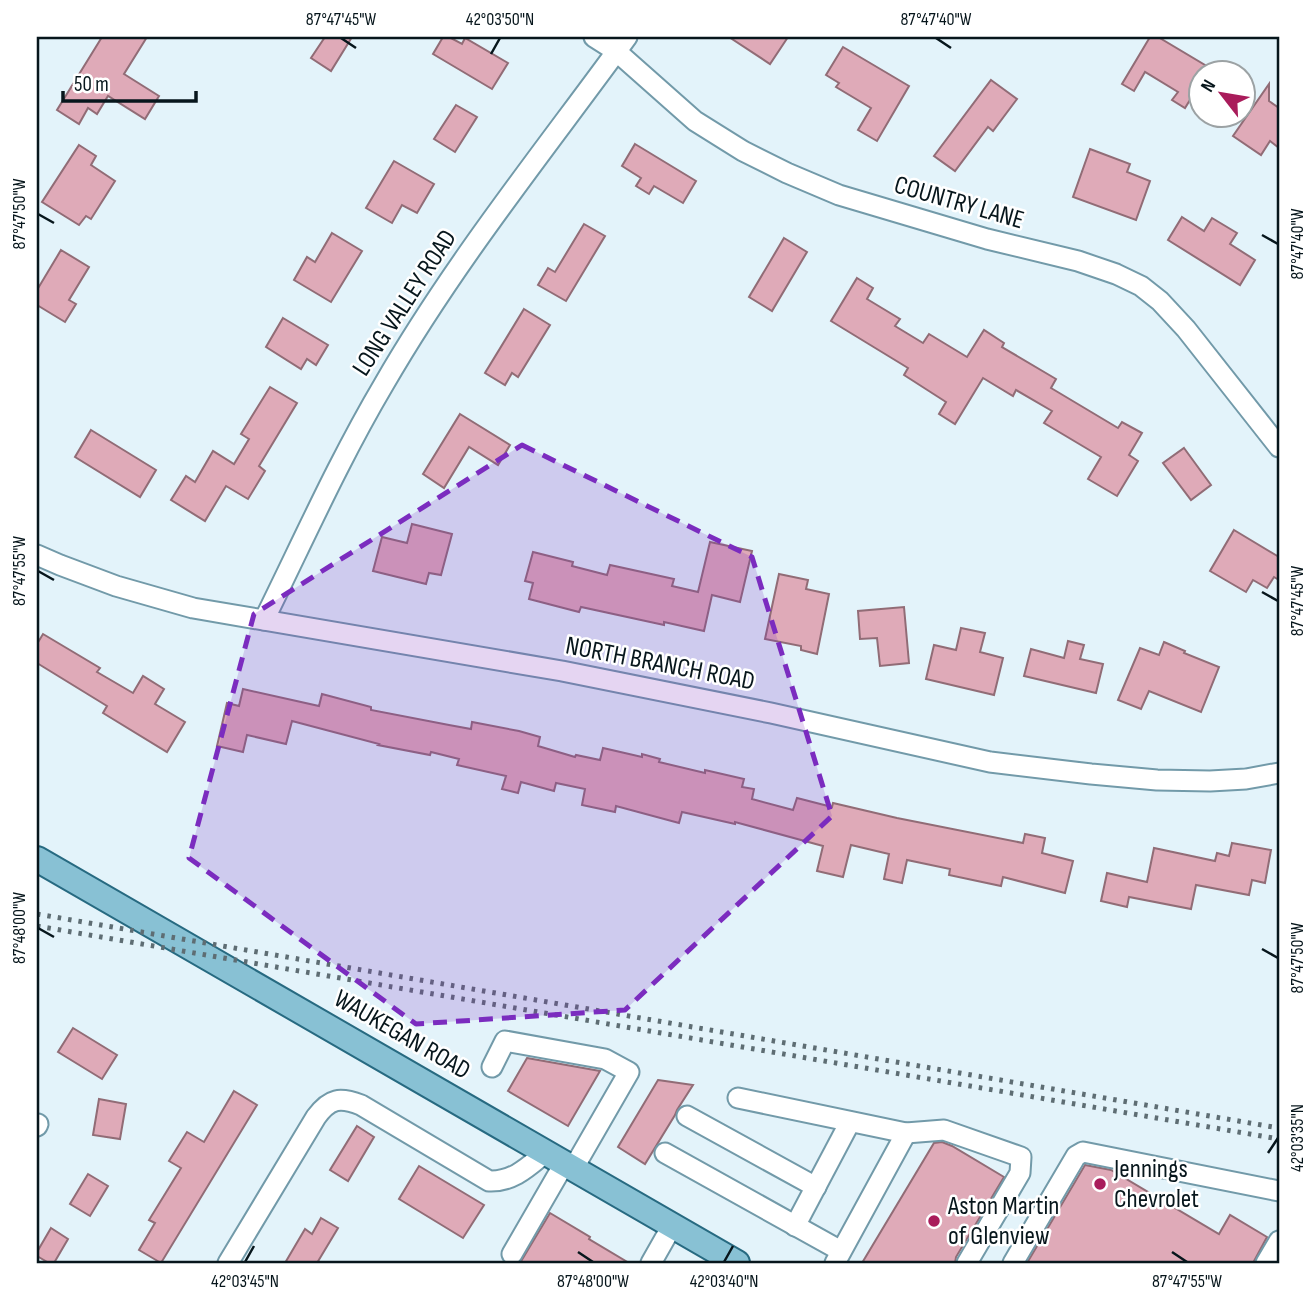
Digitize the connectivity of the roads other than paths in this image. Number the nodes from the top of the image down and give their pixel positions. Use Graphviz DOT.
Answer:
graph roads {
  1 [pos="594,37"];
  2 [pos="622,44"];
  3 [pos="1279,447"];
  4 [pos="37,555"];
  5 [pos="264,620"];
  6 [pos="1279,773"];
  7 [pos="37,859"];
  8 [pos="492,1067"];
  9 [pos="738,1098"];
  10 [pos="687,1116"];
  11 [pos="850,1122"];
  12 [pos="906,1133"];
  13 [pos="665,1153"];
  14 [pos="561,1162"];
  15 [pos="816,1187"];
  16 [pos="1279,1191"];
  17 [pos="672,1226"];
  18 [pos="795,1226"];
  19 [pos="1279,1241"];
  20 [pos="512,1254"];
  21 [pos="838,1257"];
  22 [pos="228,1263"];
  23 [pos="651,1263"];
  24 [pos="737,1263"];
  25 [pos="967,1263"];
  26 [pos="1013,1263"];
  27 [pos="1266,1263"];
  1 -- 2 [label="street, COUNTRY LANE"];
  2 -- 3 [label="street, COUNTRY LANE"];
  2 -- 5 [label="street, LONG VALLEY ROAD"];
  4 -- 5 [label="street, NORTH BRANCH ROAD"];
  5 -- 6 [label="street, NORTH BRANCH ROAD"];
  7 -- 14 [label="main road, WAUKEGAN ROAD"];
  8 -- 14 [label="street"];
  9 -- 11 [label="street"];
  10 -- 15 [label="street"];
  11 -- 12 [label="street"];
  11 -- 15 [label="street"];
  12 -- 21 [label="street"];
  12 -- 25 [label="street"];
  13 -- 18 [label="street"];
  14 -- 17 [label="main road, WAUKEGAN ROAD"];
  14 -- 20 [label="street"];
  14 -- 22 [label="street"];
  15 -- 18 [label="street"];
  16 -- 26 [label="street"];
  17 -- 23 [label="street"];
  17 -- 24 [label="main road, WAUKEGAN ROAD"];
  18 -- 21 [label="street"];
  19 -- 27 [label="street"];
}
